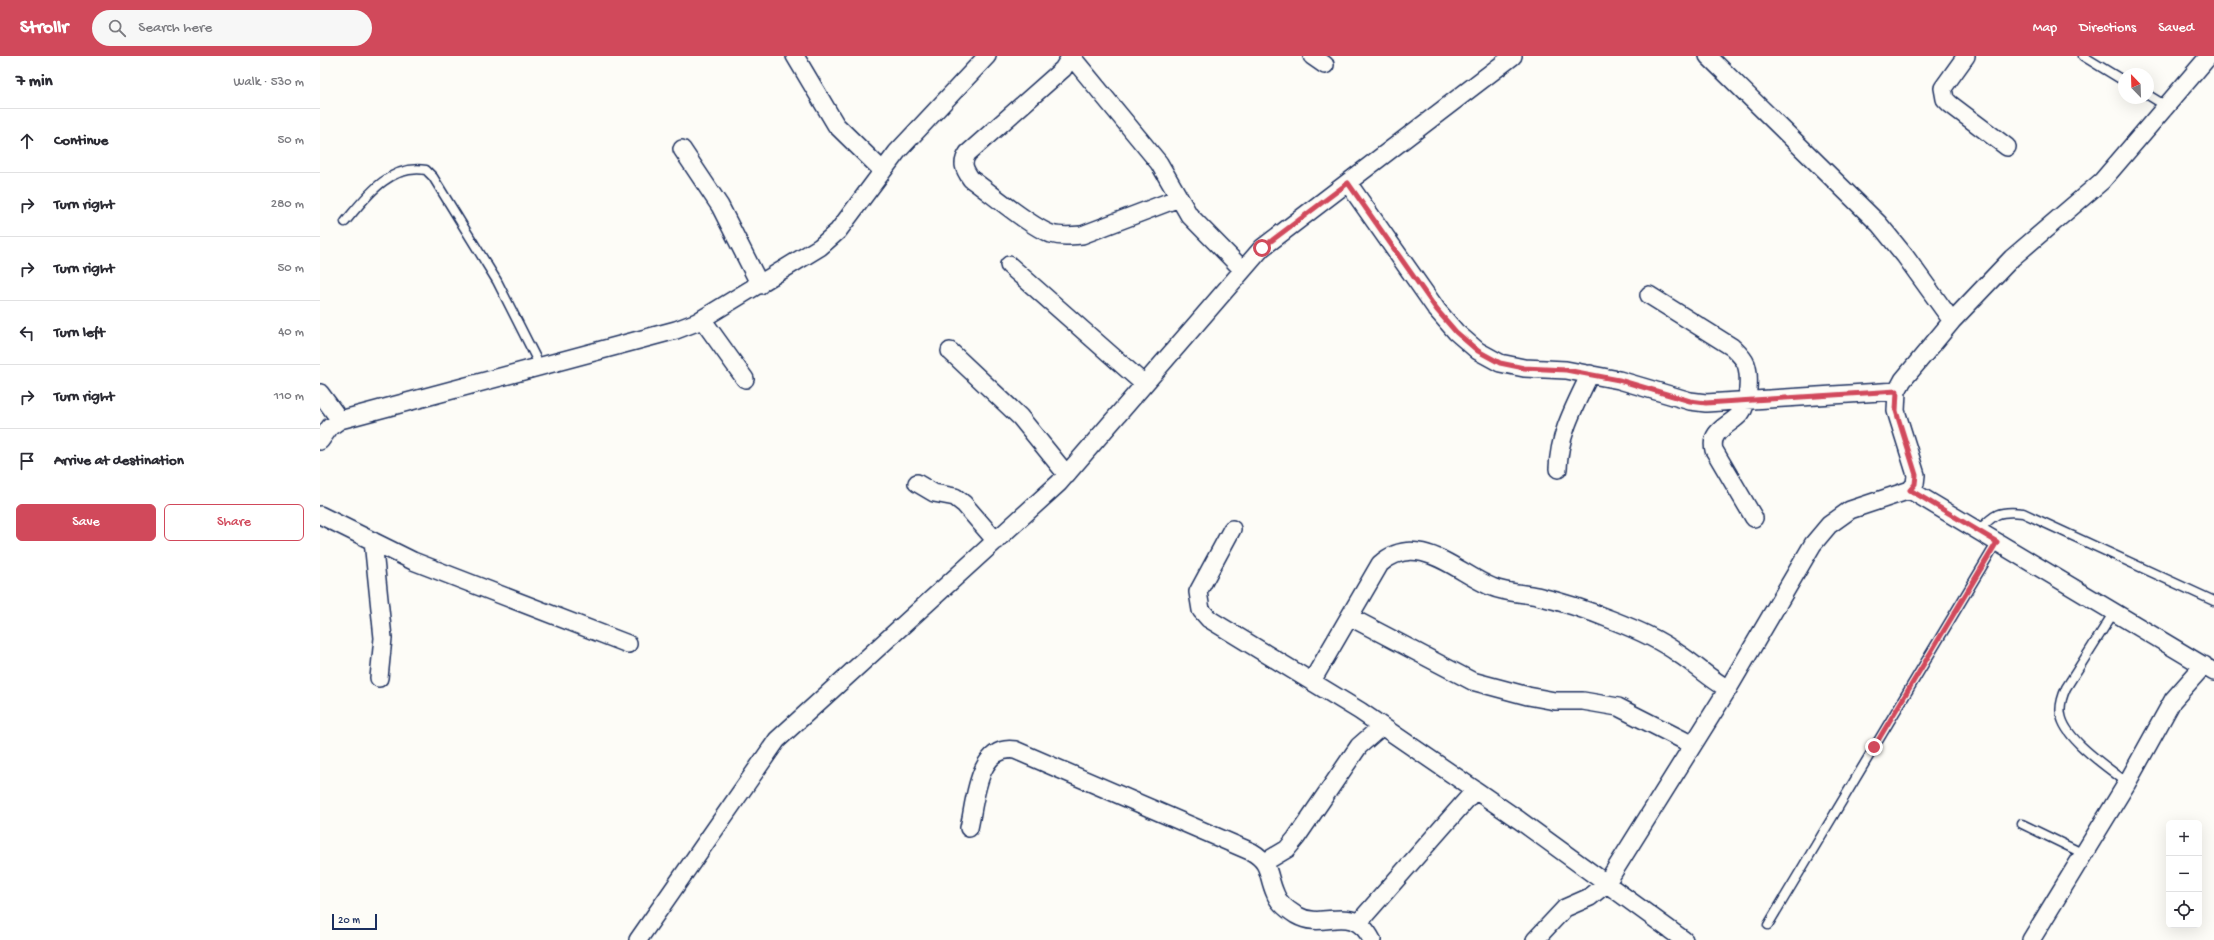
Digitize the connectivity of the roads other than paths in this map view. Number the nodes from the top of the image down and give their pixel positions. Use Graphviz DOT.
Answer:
graph roads {
  1 [pos="795,56"];
  2 [pos="986,56"];
  3 [pos="1071,56"];
  4 [pos="1513,56"];
  5 [pos="1708,56"];
  6 [pos="1966,56"];
  7 [pos="2083,56"];
  8 [pos="2209,56"];
  9 [pos="2118,77"];
  10 [pos="2154,99"];
  11 [pos="2166,106"];
  12 [pos="2007,147"];
  13 [pos="682,149"];
  14 [pos="883,170"];
  15 [pos="1348,183"];
  16 [pos="1179,198"];
  17 [pos="345,222"];
  18 [pos="1009,266"];
  19 [pos="1242,269"];
  20 [pos="760,284"];
  21 [pos="1649,295"];
  22 [pos="702,320"];
  23 [pos="1952,321"];
  24 [pos="950,351"];
  25 [pos="540,366"];
  26 [pos="1590,374"];
  27 [pos="745,379"];
  28 [pos="1144,384"];
  29 [pos="1897,391"];
  30 [pos="320,393"];
  31 [pos="1746,402"];
  32 [pos="340,420"];
  33 [pos="320,441"];
  34 [pos="1558,469"];
  35 [pos="1067,475"];
  36 [pos="917,484"];
  37 [pos="1910,490"];
  38 [pos="320,515"];
  39 [pos="1754,518"];
  40 [pos="1232,529"];
  41 [pos="1978,531"];
  42 [pos="996,541"];
  43 [pos="373,542"];
  44 [pos="1997,542"];
  45 [pos="2214,601"];
  46 [pos="2114,612"];
  47 [pos="1350,616"];
  48 [pos="628,644"];
  49 [pos="2209,668"];
  50 [pos="379,678"];
  51 [pos="1312,681"];
  52 [pos="1728,689"];
  53 [pos="1382,726"];
  54 [pos="1693,745"];
  55 [pos="2128,783"];
  56 [pos="1475,790"];
  57 [pos="2022,824"];
  58 [pos="969,828"];
  59 [pos="2084,854"];
  60 [pos="1265,862"];
  61 [pos="1606,884"];
  62 [pos="1359,922"];
  63 [pos="1768,925"];
  64 [pos="638,940"];
  65 [pos="1372,940"];
  66 [pos="1534,940"];
  67 [pos="1684,940"];
  68 [pos="2031,940"];
  1 -- 14 [label="street"];
  2 -- 14 [label="street"];
  3 -- 16 [label="street"];
  3 -- 16 [label="street"];
  4 -- 15 [label="street"];
  5 -- 23 [label="street"];
  6 -- 12 [label="street"];
  7 -- 9 [label="lane"];
  8 -- 11 [label="street"];
  10 -- 11 [label="lane"];
  11 -- 23 [label="street"];
  13 -- 20 [label="street"];
  14 -- 20 [label="street"];
  15 -- 19 [label="street"];
  15 -- 26 [label="street"];
  16 -- 19 [label="street"];
  17 -- 25 [label="lane"];
  18 -- 28 [label="street"];
  19 -- 28 [label="street"];
  20 -- 22 [label="street"];
  21 -- 31 [label="street"];
  22 -- 25 [label="street"];
  22 -- 27 [label="street"];
  23 -- 29 [label="street"];
  24 -- 35 [label="street"];
  25 -- 32 [label="street"];
  26 -- 31 [label="street"];
  26 -- 34 [label="street"];
  28 -- 35 [label="street"];
  29 -- 31 [label="street"];
  29 -- 37 [label="street"];
  30 -- 32 [label="street"];
  31 -- 39 [label="street"];
  32 -- 33 [label="street"];
  35 -- 42 [label="street"];
  36 -- 42 [label="street"];
  37 -- 41 [label="street"];
  37 -- 52 [label="street"];
  38 -- 43 [label="street"];
  40 -- 51 [label="street"];
  41 -- 44 [label="street"];
  41 -- 45 [label="lane"];
  42 -- 64 [label="street"];
  43 -- 48 [label="street"];
  43 -- 50 [label="street"];
  44 -- 46 [label="street"];
  44 -- 63 [label="lane"];
  46 -- 49 [label="street"];
  46 -- 55 [label="lane"];
  47 -- 51 [label="street"];
  47 -- 52 [label="street"];
  47 -- 54 [label="street"];
  49 -- 55 [label="street"];
  51 -- 53 [label="street"];
  52 -- 54 [label="street"];
  53 -- 56 [label="street"];
  53 -- 60 [label="street"];
  54 -- 61 [label="street"];
  55 -- 59 [label="street"];
  56 -- 61 [label="street"];
  56 -- 62 [label="street"];
  57 -- 59 [label="lane"];
  58 -- 60 [label="street"];
  59 -- 68 [label="street"];
  60 -- 62 [label="street"];
  61 -- 66 [label="street"];
  61 -- 67 [label="street"];
  62 -- 65 [label="street"];
}
